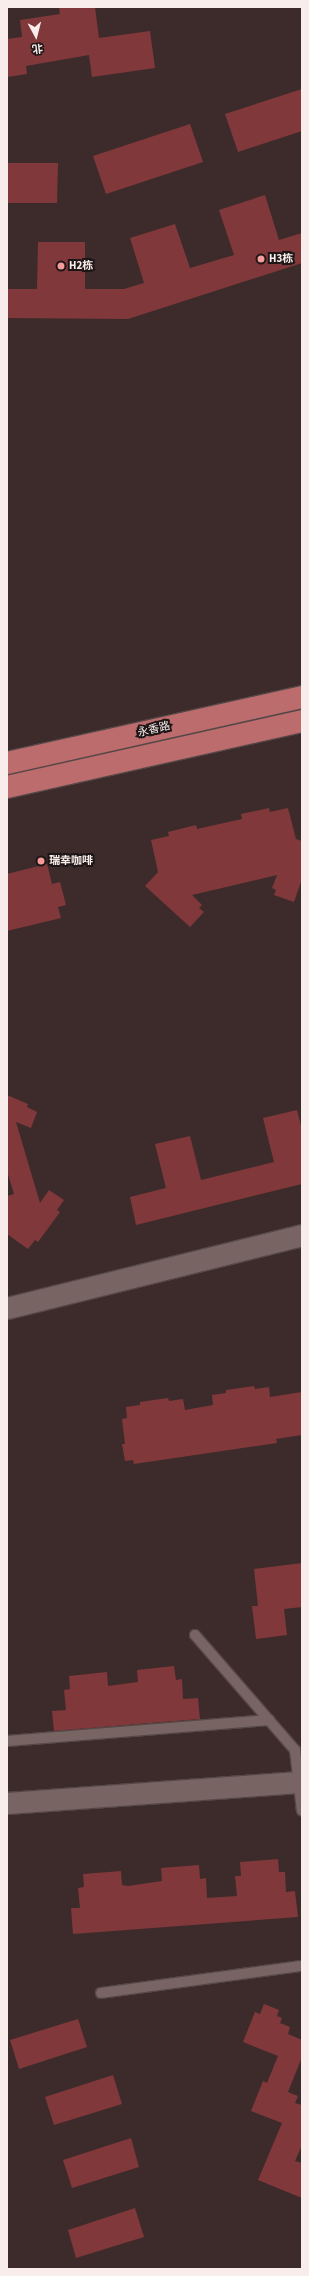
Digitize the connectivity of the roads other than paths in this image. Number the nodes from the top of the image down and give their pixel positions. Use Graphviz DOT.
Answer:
graph roads {
  1 [pos="302,697"];
  2 [pos="302,721"];
  3 [pos="7,763"];
  4 [pos="7,787"];
  5 [pos="302,1235"];
  6 [pos="7,1308"];
  7 [pos="194,1635"];
  8 [pos="269,1720"];
  9 [pos="7,1740"];
  10 [pos="300,1782"];
  11 [pos="7,1803"];
  12 [pos="302,1811"];
  13 [pos="302,1966"];
  14 [pos="101,1993"];
  1 -- 3 [label="main road, 永香路"];
  2 -- 4 [label="main road, 永香路"];
  5 -- 6 [label="street"];
  7 -- 8 [label="lane"];
  8 -- 9 [label="lane"];
  8 -- 10 [label="lane"];
  10 -- 11 [label="street"];
  10 -- 12 [label="lane"];
  13 -- 14 [label="lane"];
}
